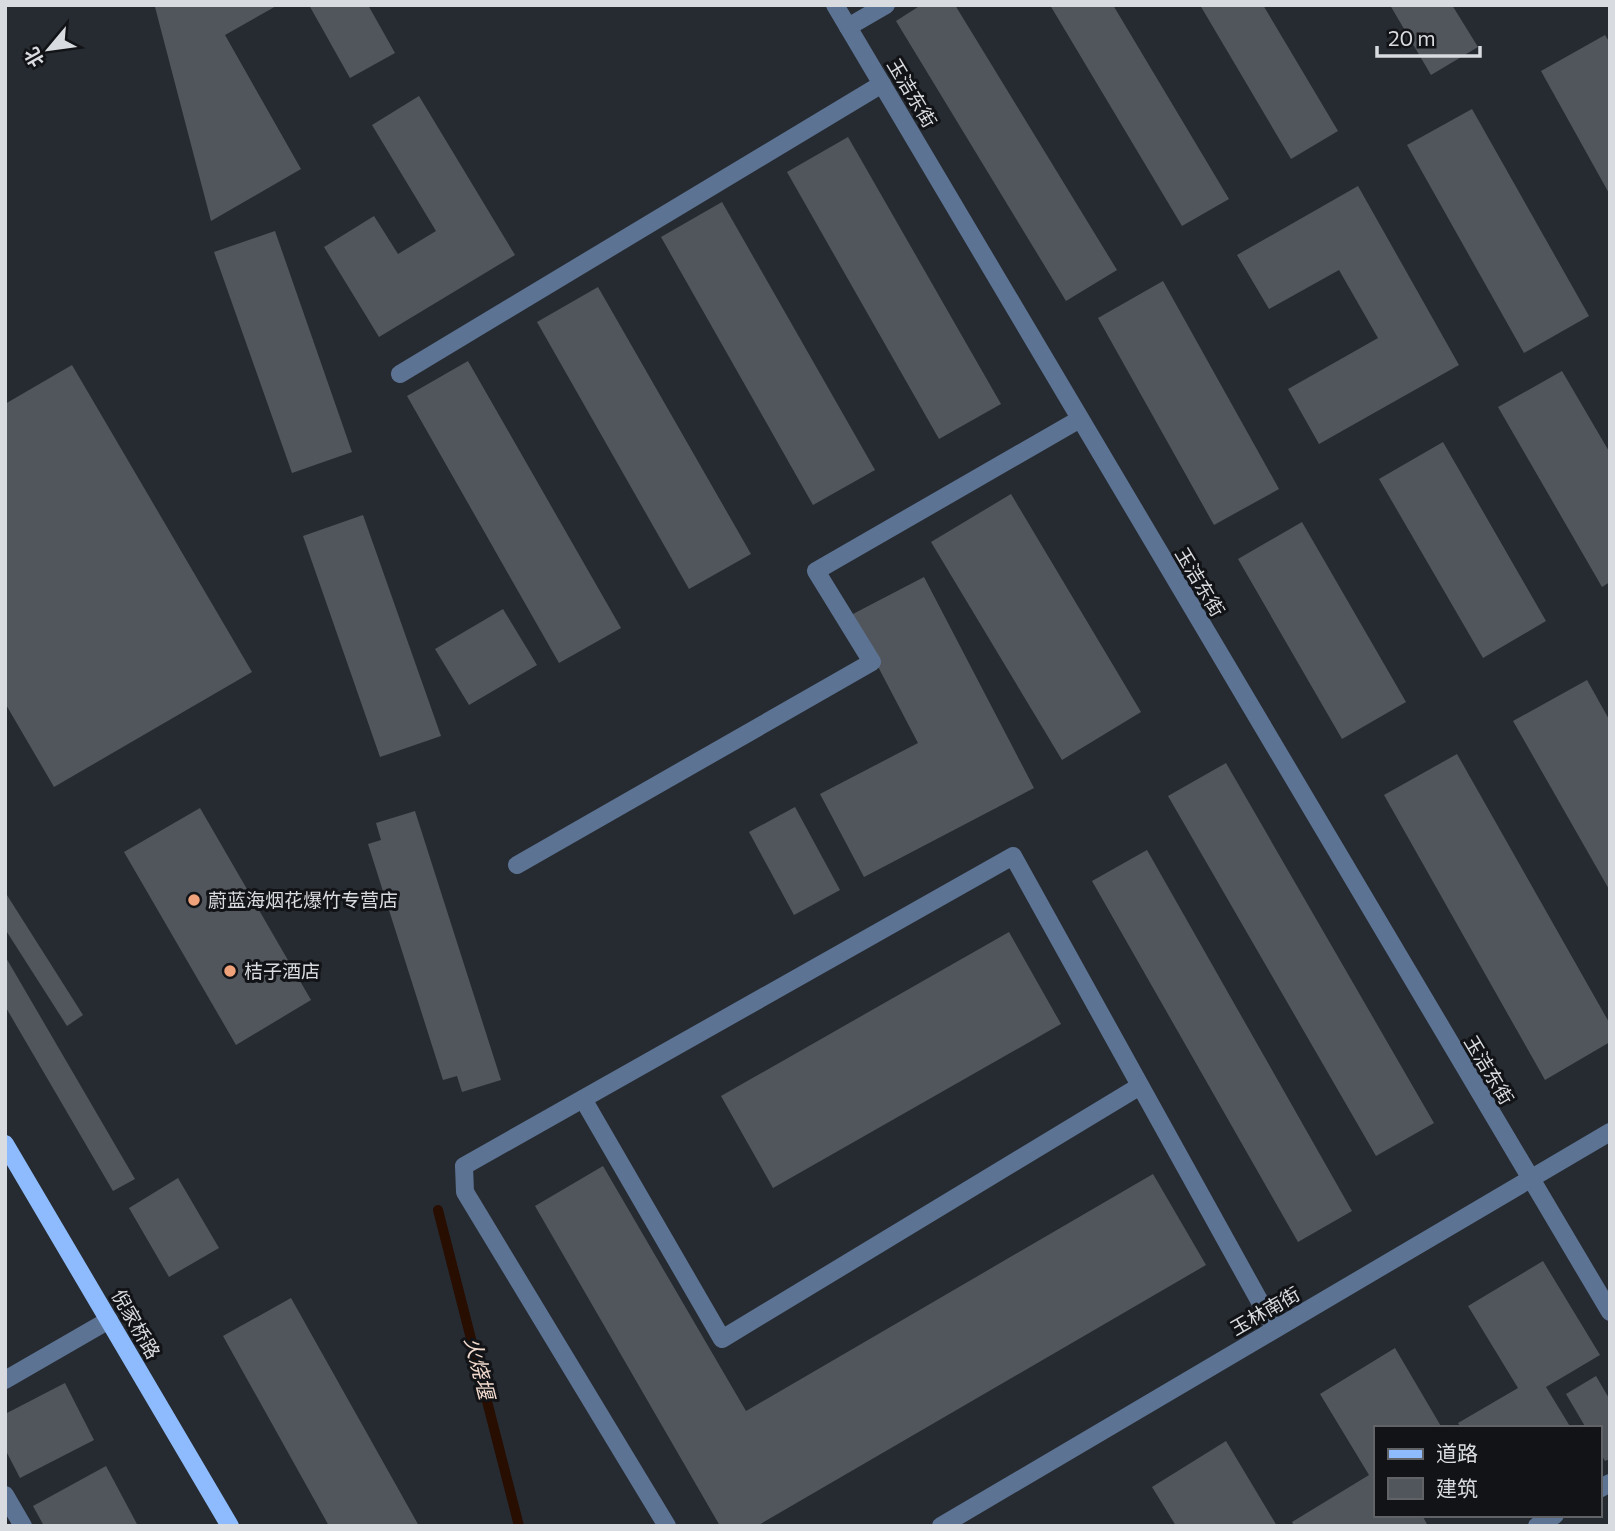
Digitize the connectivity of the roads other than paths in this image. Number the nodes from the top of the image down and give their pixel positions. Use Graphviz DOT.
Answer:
graph roads {
  1 [pos="835,5"];
  2 [pos="886,5"];
  3 [pos="848,27"];
  4 [pos="882,84"];
  5 [pos="400,374"];
  6 [pos="1080,419"];
  7 [pos="517,865"];
  8 [pos="1140,1086"];
  9 [pos="583,1099"];
  10 [pos="1610,1132"];
  11 [pos="5,1143"];
  12 [pos="1530,1179"];
  13 [pos="1610,1312"];
  14 [pos="109,1320"];
  15 [pos="1275,1329"];
  16 [pos="5,1380"];
  17 [pos="5,1494"];
  18 [pos="23,1526"];
  19 [pos="230,1526"];
  20 [pos="667,1526"];
  21 [pos="941,1526"];
  1 -- 3 [label="street, 玉洁东街"];
  2 -- 3 [label="street"];
  3 -- 4 [label="street, 玉洁东街"];
  4 -- 5 [label="street"];
  4 -- 6 [label="street, 玉洁东街"];
  6 -- 7 [label="street"];
  6 -- 12 [label="street, 玉洁东街"];
  8 -- 9 [label="street"];
  8 -- 9 [label="street"];
  8 -- 15 [label="street"];
  9 -- 20 [label="street"];
  10 -- 12 [label="street, 玉林南街"];
  11 -- 14 [label="main road, 倪家桥路"];
  12 -- 13 [label="street, 玉洁东街"];
  12 -- 15 [label="street, 玉林南街"];
  14 -- 16 [label="street"];
  14 -- 19 [label="main road, 倪家桥路"];
  15 -- 21 [label="street, 玉林南街"];
  17 -- 18 [label="street"];
}
